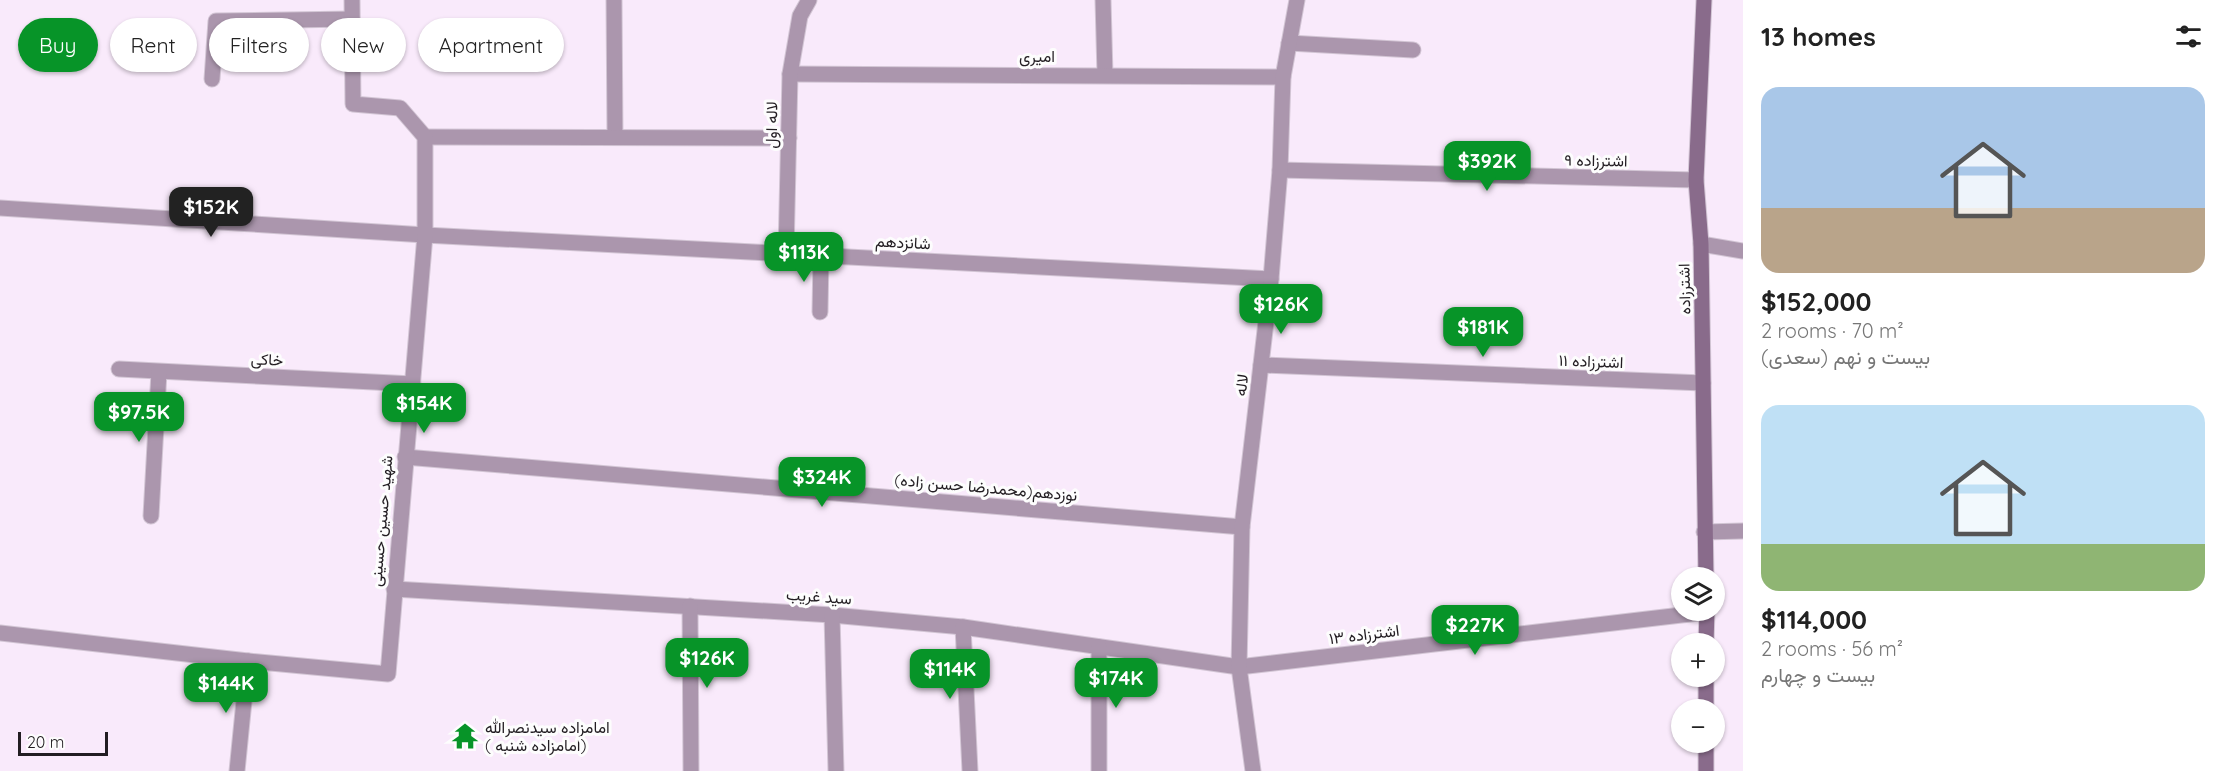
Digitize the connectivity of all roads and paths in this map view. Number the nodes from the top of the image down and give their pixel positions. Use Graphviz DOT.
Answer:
graph roads {
  1 [pos="352,0"];
  2 [pos="614,0"];
  3 [pos="809,0"];
  4 [pos="1103,0"];
  5 [pos="1297,0"];
  6 [pos="1704,0"];
  7 [pos="352,18"];
  8 [pos="321,19"];
  9 [pos="1289,44"];
  10 [pos="1413,50"];
  11 [pos="352,72"];
  12 [pos="790,74"];
  13 [pos="1105,75"];
  14 [pos="1283,76"];
  15 [pos="212,79"];
  16 [pos="425,137"];
  17 [pos="615,137"];
  18 [pos="789,138"];
  19 [pos="1280,170"];
  20 [pos="1695,180"];
  21 [pos="0,208"];
  22 [pos="424,236"];
  23 [pos="1701,243"];
  24 [pos="1743,250"];
  25 [pos="786,254"];
  26 [pos="821,256"];
  27 [pos="1271,279"];
  28 [pos="820,312"];
  29 [pos="1261,365"];
  30 [pos="119,369"];
  31 [pos="159,372"];
  32 [pos="1703,383"];
  33 [pos="413,384"];
  34 [pos="405,457"];
  35 [pos="151,516"];
  36 [pos="1242,527"];
  37 [pos="1743,531"];
  38 [pos="1704,532"];
  39 [pos="1706,567"];
  40 [pos="394,589"];
  41 [pos="690,606"];
  42 [pos="832,615"];
  43 [pos="1671,615"];
  44 [pos="963,627"];
  45 [pos="0,633"];
  46 [pos="1100,647"];
  47 [pos="248,661"];
  48 [pos="1239,667"];
  49 [pos="1706,753"];
  50 [pos="237,771"];
  51 [pos="691,771"];
  52 [pos="836,771"];
  53 [pos="970,771"];
  54 [pos="1100,771"];
  55 [pos="1254,771"];
  56 [pos="1706,771"];
  1 -- 7 [label="street"];
  2 -- 17 [label="street"];
  3 -- 12 [label="street, لاله اول"];
  4 -- 13 [label="street"];
  5 -- 9 [label="street, لاله"];
  6 -- 20 [label="street, اشترزاده"];
  8 -- 15 [label="street"];
  9 -- 10 [label="street"];
  9 -- 14 [label="street, لاله"];
  11 -- 16 [label="street"];
  12 -- 13 [label="street, امیری"];
  12 -- 18 [label="street, لاله اول"];
  13 -- 14 [label="street, امیری"];
  14 -- 19 [label="street, لاله"];
  16 -- 17 [label="street"];
  16 -- 22 [label="street, شهید حسین حسینی"];
  17 -- 18 [label="street"];
  18 -- 25 [label="street, لاله اول"];
  19 -- 20 [label="street, اشترزاده ۹"];
  19 -- 27 [label="street, لاله"];
  20 -- 23 [label="street, اشترزاده"];
  21 -- 22 [label="street, شانزدهم"];
  22 -- 25 [label="street, شانزدهم"];
  22 -- 33 [label="street, شهید حسین حسینی"];
  23 -- 24 [label="street"];
  23 -- 32 [label="street, اشترزاده"];
  25 -- 26 [label="street, شانزدهم"];
  26 -- 27 [label="street, شانزدهم"];
  26 -- 28 [label="street"];
  27 -- 29 [label="street, لاله"];
  29 -- 32 [label="street, اشترزاده ۱۱"];
  29 -- 36 [label="street, لاله"];
  30 -- 31 [label="street, خاکی"];
  31 -- 33 [label="street, خاکی"];
  31 -- 35 [label="street"];
  32 -- 38 [label="street, اشترزاده"];
  33 -- 34 [label="street, شهید حسین حسینی"];
  34 -- 36 [label="street, نوزدهم(محمدرضا حسن زاده)"];
  34 -- 40 [label="street, شهید حسین حسینی"];
  36 -- 48 [label="street, لاله"];
  37 -- 38 [label="street"];
  38 -- 39 [label="street, اشترزاده"];
  40 -- 41 [label="street, سید غریب"];
  40 -- 47 [label="street, شهید حسین حسینی"];
  41 -- 42 [label="street, سید غریب"];
  41 -- 51 [label="street"];
  42 -- 44 [label="street, سید غریب"];
  42 -- 52 [label="street"];
  43 -- 48 [label="street, اشترزاده ۱۳"];
  44 -- 46 [label="street, سید غریب"];
  44 -- 53 [label="street"];
  45 -- 47 [label="street"];
  46 -- 48 [label="street, سید غریب"];
  46 -- 54 [label="street"];
  47 -- 50 [label="street"];
  48 -- 55 [label="street, لاله"];
  49 -- 56 [label="street"];
}
